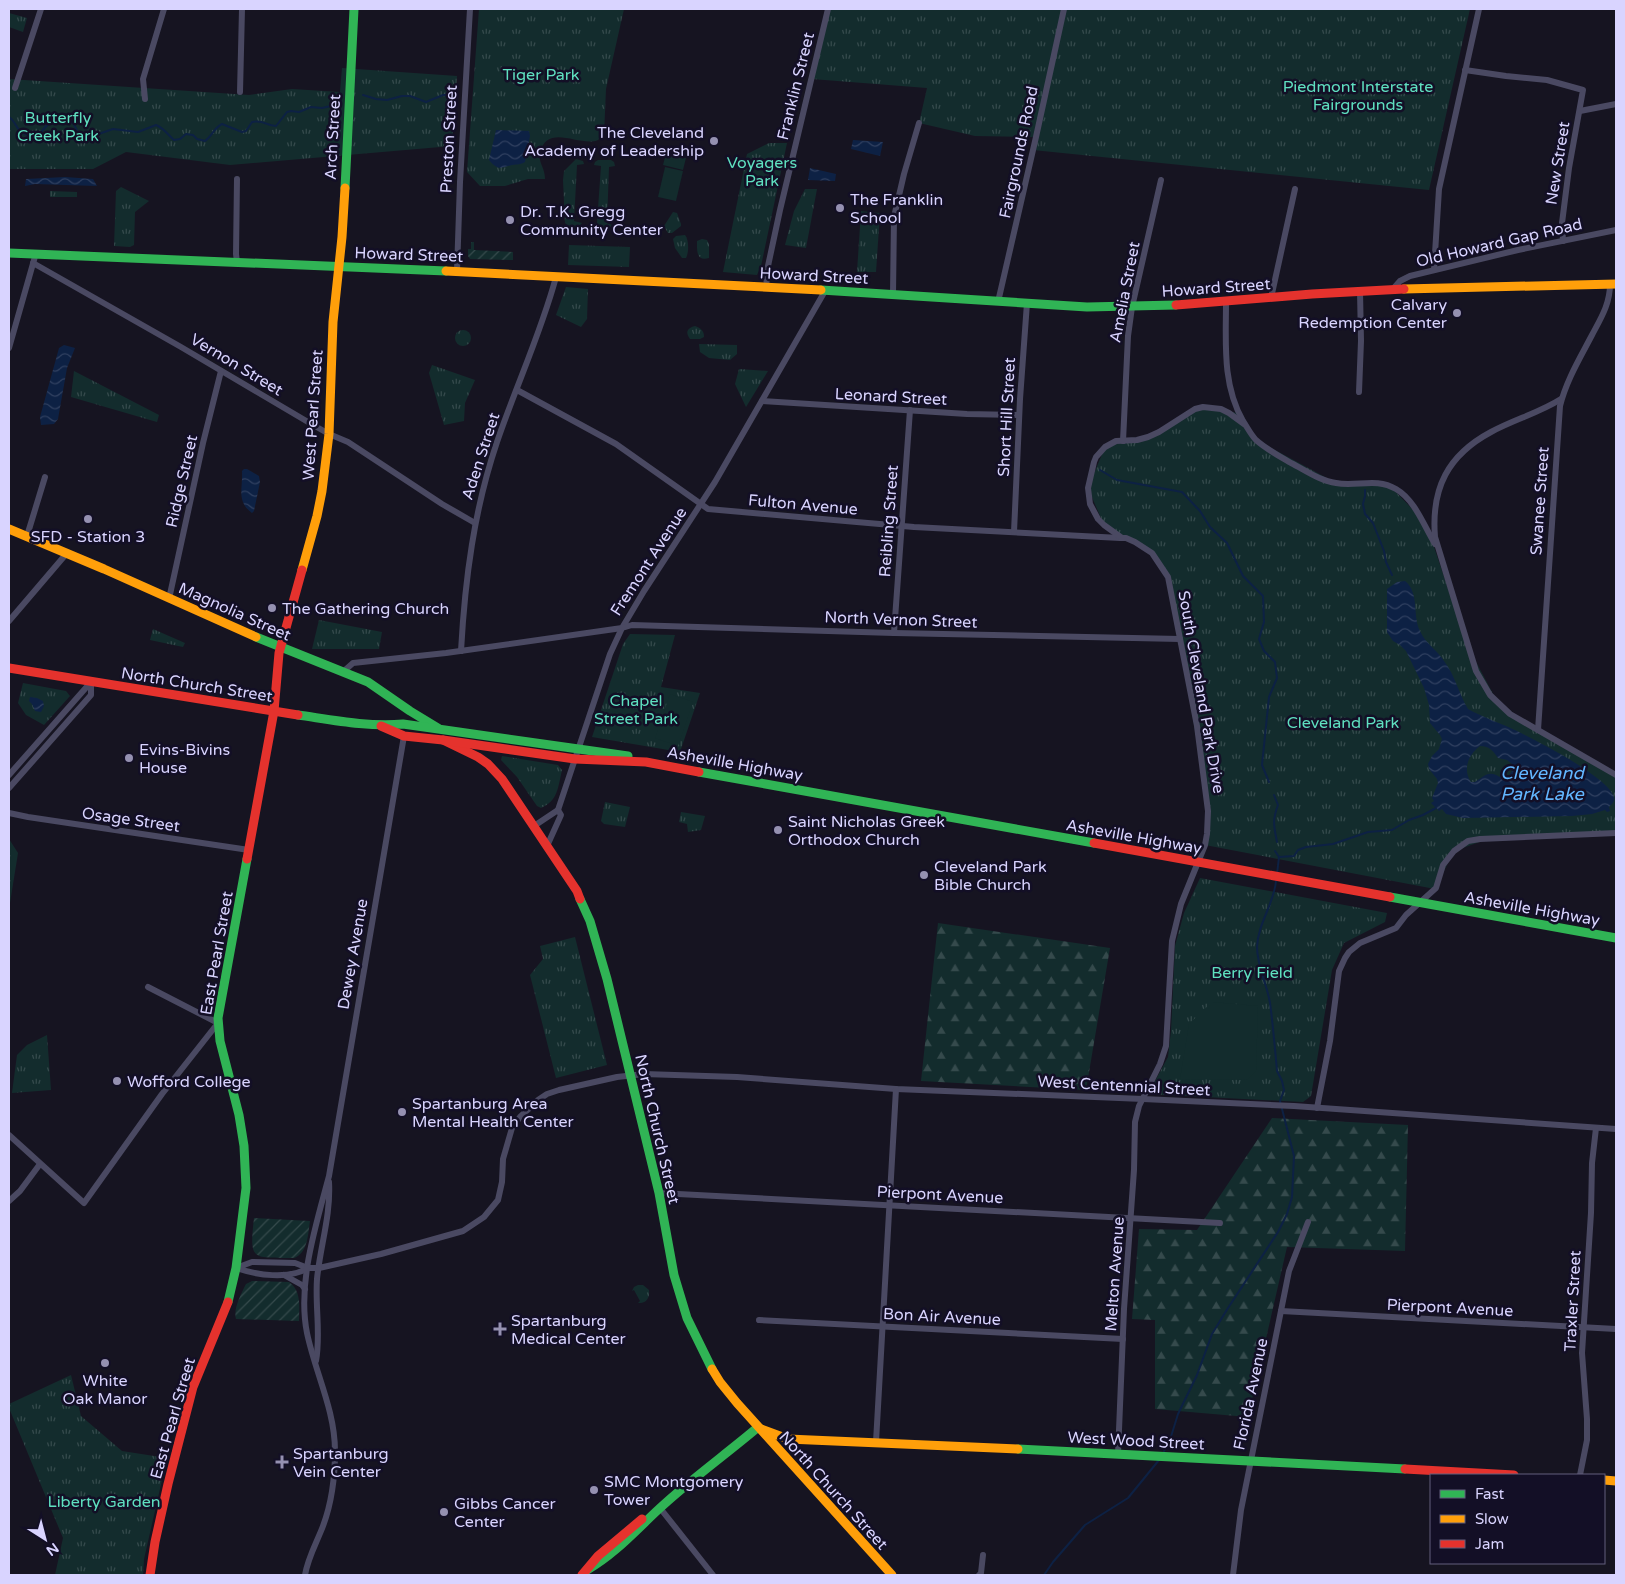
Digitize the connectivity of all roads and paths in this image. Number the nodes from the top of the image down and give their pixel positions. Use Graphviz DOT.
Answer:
graph roads {
  1 [pos="40,9"];
  2 [pos="164,9"];
  3 [pos="242,9"];
  4 [pos="354,9"];
  5 [pos="470,9"];
  6 [pos="828,9"];
  7 [pos="1064,9"];
  8 [pos="1478,9"];
  9 [pos="1465,70"];
  10 [pos="15,88"];
  11 [pos="240,92"];
  12 [pos="145,100"];
  13 [pos="1616,104"];
  14 [pos="1580,111"];
  15 [pos="919,123"];
  16 [pos="237,179"];
  17 [pos="1161,180"];
  18 [pos="1295,189"];
  19 [pos="1616,230"];
  20 [pos="1563,241"];
  21 [pos="9,253"];
  22 [pos="36,253"];
  23 [pos="237,262"];
  24 [pos="33,263"];
  25 [pos="339,266"];
  26 [pos="1434,270"];
  27 [pos="457,271"];
  28 [pos="556,277"];
  29 [pos="1613,284"];
  30 [pos="766,287"];
  31 [pos="1393,289"];
  32 [pos="1360,290"];
  33 [pos="825,291"];
  34 [pos="893,294"];
  35 [pos="1271,298"];
  36 [pos="998,302"];
  37 [pos="1226,302"];
  38 [pos="1026,303"];
  39 [pos="1132,307"];
  40 [pos="9,348"];
  41 [pos="221,371"];
  42 [pos="516,390"];
  43 [pos="1359,392"];
  44 [pos="1562,399"];
  45 [pos="762,401"];
  46 [pos="910,410"];
  47 [pos="1020,416"];
  48 [pos="1244,424"];
  49 [pos="329,434"];
  50 [pos="1123,440"];
  51 [pos="45,477"];
  52 [pos="701,504"];
  53 [pos="475,523"];
  54 [pos="902,526"];
  55 [pos="9,529"];
  56 [pos="1014,532"];
  57 [pos="27,536"];
  58 [pos="1122,538"];
  59 [pos="1438,548"];
  60 [pos="67,553"];
  61 [pos="169,598"];
  62 [pos="9,621"];
  63 [pos="622,628"];
  64 [pos="894,633"];
  65 [pos="1180,639"];
  66 [pos="281,648"];
  67 [pos="461,651"];
  68 [pos="9,668"];
  69 [pos="344,671"];
  70 [pos="91,682"];
  71 [pos="274,711"];
  72 [pos="381,726"];
  73 [pos="1538,730"];
  74 [pos="443,735"];
  75 [pos="404,736"];
  76 [pos="579,748"];
  77 [pos="576,759"];
  78 [pos="646,762"];
  79 [pos="9,775"];
  80 [pos="1616,775"];
  81 [pos="9,788"];
  82 [pos="558,810"];
  83 [pos="9,812"];
  84 [pos="534,826"];
  85 [pos="1616,834"];
  86 [pos="547,846"];
  87 [pos="249,850"];
  88 [pos="1199,863"];
  89 [pos="1420,903"];
  90 [pos="1616,938"];
  91 [pos="148,987"];
  92 [pos="218,1023"];
  93 [pos="630,1076"];
  94 [pos="896,1089"];
  95 [pos="1143,1098"];
  96 [pos="1317,1108"];
  97 [pos="1596,1128"];
  98 [pos="1616,1129"];
  99 [pos="9,1135"];
  100 [pos="40,1164"];
  101 [pos="329,1176"];
  102 [pos="659,1193"];
  103 [pos="9,1201"];
  104 [pos="890,1206"];
  105 [pos="1132,1218"];
  106 [pos="1308,1222"];
  107 [pos="1220,1223"];
  108 [pos="236,1268"];
  109 [pos="308,1268"];
  110 [pos="319,1268"];
  111 [pos="283,1275"];
  112 [pos="305,1289"];
  113 [pos="1282,1311"];
  114 [pos="759,1320"];
  115 [pos="883,1327"];
  116 [pos="1584,1327"];
  117 [pos="1616,1329"];
  118 [pos="1123,1339"];
  119 [pos="316,1364"];
  120 [pos="757,1428"];
  121 [pos="876,1442"];
  122 [pos="1118,1454"];
  123 [pos="1250,1461"];
  124 [pos="1495,1474"];
  125 [pos="1580,1474"];
  126 [pos="660,1508"];
  127 [pos="983,1555"];
  128 [pos="585,1572"];
  129 [pos="150,1575"];
  130 [pos="305,1575"];
  131 [pos="713,1575"];
  132 [pos="892,1575"];
  133 [pos="979,1575"];
  134 [pos="1233,1575"];
  1 -- 10 [label="street"];
  2 -- 12 [label="street"];
  3 -- 11 [label="street"];
  4 -- 25 [label="street, Arch Street"];
  5 -- 27 [label="street, Preston Street"];
  6 -- 30 [label="street, Franklin Street"];
  7 -- 36 [label="street, Fairgrounds Road"];
  8 -- 9 [label="street"];
  9 -- 14 [label="street, New Street"];
  9 -- 26 [label="street"];
  13 -- 14 [label="street"];
  14 -- 20 [label="street, New Street"];
  15 -- 34 [label="street"];
  16 -- 23 [label="street"];
  17 -- 39 [label="street, Amelia Street"];
  18 -- 35 [label="street"];
  19 -- 20 [label="street, Old Howard Gap Road"];
  20 -- 26 [label="street, Old Howard Gap Road"];
  21 -- 22 [label="street, Howard Street"];
  22 -- 23 [label="street, Howard Street"];
  22 -- 24 [label="street"];
  23 -- 25 [label="street, Howard Street"];
  24 -- 40 [label="street"];
  24 -- 41 [label="street, Vernon Street"];
  25 -- 27 [label="street, Howard Street"];
  25 -- 49 [label="street, West Pearl Street"];
  26 -- 31 [label="street, Old Howard Gap Road"];
  27 -- 28 [label="street, Howard Street"];
  28 -- 30 [label="street, Howard Street"];
  28 -- 42 [label="street, Aden Street"];
  29 -- 31 [label="street, Howard Street"];
  29 -- 44 [label="street, Swanee Street"];
  30 -- 33 [label="street, Howard Street"];
  31 -- 32 [label="street, Howard Street"];
  32 -- 35 [label="street, Howard Street"];
  32 -- 43 [label="street"];
  33 -- 34 [label="street, Howard Street"];
  33 -- 45 [label="street, Fremont Avenue"];
  34 -- 36 [label="street, Howard Street"];
  35 -- 37 [label="street, Howard Street"];
  36 -- 38 [label="street, Howard Street"];
  37 -- 39 [label="street, Howard Street"];
  37 -- 48 [label="street, South Cleveland Park Drive"];
  38 -- 39 [label="street, Howard Street"];
  38 -- 47 [label="street, Short Hill Street"];
  39 -- 50 [label="street, Amelia Street"];
  41 -- 49 [label="street, Vernon Street"];
  41 -- 61 [label="street, Ridge Street"];
  42 -- 52 [label="street, Fulton Avenue"];
  42 -- 53 [label="street, Aden Street"];
  44 -- 59 [label="street"];
  44 -- 73 [label="street, Swanee Street"];
  45 -- 46 [label="street, Leonard Street"];
  45 -- 52 [label="street, Fremont Avenue"];
  46 -- 47 [label="street, Leonard Street"];
  46 -- 54 [label="street, Reibling Street"];
  47 -- 56 [label="street, Short Hill Street"];
  48 -- 50 [label="street, South Cleveland Park Drive"];
  48 -- 59 [label="street, South Cleveland Park Drive"];
  49 -- 53 [label="street, Vernon Street"];
  49 -- 66 [label="street, West Pearl Street"];
  50 -- 58 [label="street, South Cleveland Park Drive"];
  51 -- 57 [label="street"];
  52 -- 54 [label="street, Fulton Avenue"];
  52 -- 63 [label="street, Fremont Avenue"];
  53 -- 67 [label="street, Aden Street"];
  54 -- 56 [label="street, Fulton Avenue"];
  54 -- 64 [label="street, Reibling Street"];
  55 -- 57 [label="street, Magnolia Street"];
  56 -- 58 [label="street, Fulton Avenue"];
  57 -- 60 [label="street, Magnolia Street"];
  58 -- 65 [label="street, South Cleveland Park Drive"];
  59 -- 73 [label="street"];
  60 -- 61 [label="street, Magnolia Street"];
  60 -- 62 [label="street"];
  61 -- 66 [label="street, Magnolia Street"];
  63 -- 64 [label="street, North Vernon Street"];
  63 -- 67 [label="street, Fremont Avenue"];
  63 -- 76 [label="street"];
  64 -- 65 [label="street, North Vernon Street"];
  65 -- 88 [label="street, South Cleveland Park Drive"];
  66 -- 69 [label="street, Magnolia Street"];
  66 -- 71 [label="street, West Pearl Street"];
  67 -- 69 [label="street, Fremont Avenue"];
  68 -- 70 [label="street, North Church Street"];
  69 -- 74 [label="street, Magnolia Street"];
  70 -- 71 [label="street, North Church Street"];
  70 -- 79 [label="street"];
  70 -- 81 [label="street"];
  71 -- 72 [label="street, North Church Street"];
  71 -- 87 [label="street, East Pearl Street"];
  72 -- 74 [label="street, North Church Street"];
  72 -- 75 [label="street, North Church Street"];
  73 -- 80 [label="street"];
  74 -- 75 [label="street, North Church Street"];
  74 -- 76 [label="street, Asheville Highway"];
  74 -- 77 [label="street, Asheville Highway"];
  74 -- 84 [label="street, North Church Street"];
  75 -- 101 [label="street, Dewey Avenue"];
  76 -- 77 [label="street"];
  76 -- 78 [label="street, Asheville Highway"];
  77 -- 78 [label="street, Asheville Highway"];
  77 -- 82 [label="street"];
  78 -- 88 [label="street, Asheville Highway"];
  82 -- 84 [label="street"];
  82 -- 86 [label="street"];
  83 -- 87 [label="street, Osage Street"];
  84 -- 86 [label="street, North Church Street"];
  85 -- 89 [label="street"];
  86 -- 93 [label="street, North Church Street"];
  87 -- 92 [label="street, East Pearl Street"];
  88 -- 89 [label="street, Asheville Highway"];
  88 -- 95 [label="street, South Cleveland Park Drive"];
  89 -- 90 [label="street, Asheville Highway"];
  89 -- 96 [label="street"];
  91 -- 92 [label="street"];
  92 -- 100 [label="street"];
  92 -- 108 [label="street, East Pearl Street"];
  93 -- 94 [label="street, West Centennial Street"];
  93 -- 102 [label="street, North Church Street"];
  93 -- 110 [label="street, West Centennial Street"];
  94 -- 95 [label="street, West Centennial Street"];
  94 -- 104 [label="street"];
  95 -- 96 [label="street, West Centennial Street"];
  95 -- 105 [label="street, Melton Avenue"];
  96 -- 97 [label="street, West Centennial Street"];
  97 -- 98 [label="street, West Centennial Street"];
  97 -- 116 [label="street, Traxler Street"];
  99 -- 100 [label="street"];
  100 -- 103 [label="street"];
  101 -- 109 [label="street, Dewey Avenue"];
  101 -- 110 [label="street, Dewey Avenue"];
  102 -- 104 [label="street, Pierpont Avenue"];
  102 -- 120 [label="street, North Church Street"];
  104 -- 105 [label="street, Pierpont Avenue"];
  104 -- 115 [label="street"];
  105 -- 107 [label="street, Pierpont Avenue"];
  105 -- 118 [label="street, Melton Avenue"];
  106 -- 113 [label="street, Florida Avenue"];
  108 -- 109 [label="street"];
  108 -- 111 [label="street"];
  108 -- 129 [label="street, East Pearl Street"];
  109 -- 110 [label="street, West Centennial Street"];
  109 -- 111 [label="street"];
  109 -- 112 [label="street, Dewey Avenue"];
  110 -- 119 [label="street, Dewey Avenue"];
  111 -- 112 [label="street"];
  112 -- 119 [label="street, Dewey Avenue"];
  113 -- 116 [label="street, Pierpont Avenue"];
  113 -- 123 [label="street, Florida Avenue"];
  114 -- 115 [label="street, Bon Air Avenue"];
  115 -- 118 [label="street, Bon Air Avenue"];
  115 -- 121 [label="street"];
  116 -- 117 [label="street, Pierpont Avenue"];
  116 -- 125 [label="street, Traxler Street"];
  118 -- 122 [label="street, Melton Avenue"];
  119 -- 130 [label="street, Dewey Avenue"];
  120 -- 121 [label="street, West Wood Street"];
  120 -- 126 [label="street"];
  120 -- 132 [label="street, North Church Street"];
  121 -- 122 [label="street, West Wood Street"];
  122 -- 123 [label="street, West Wood Street"];
  123 -- 124 [label="street, West Wood Street"];
  123 -- 134 [label="street, Florida Avenue"];
  126 -- 128 [label="street"];
  126 -- 131 [label="street"];
  127 -- 133 [label="street"];
}
